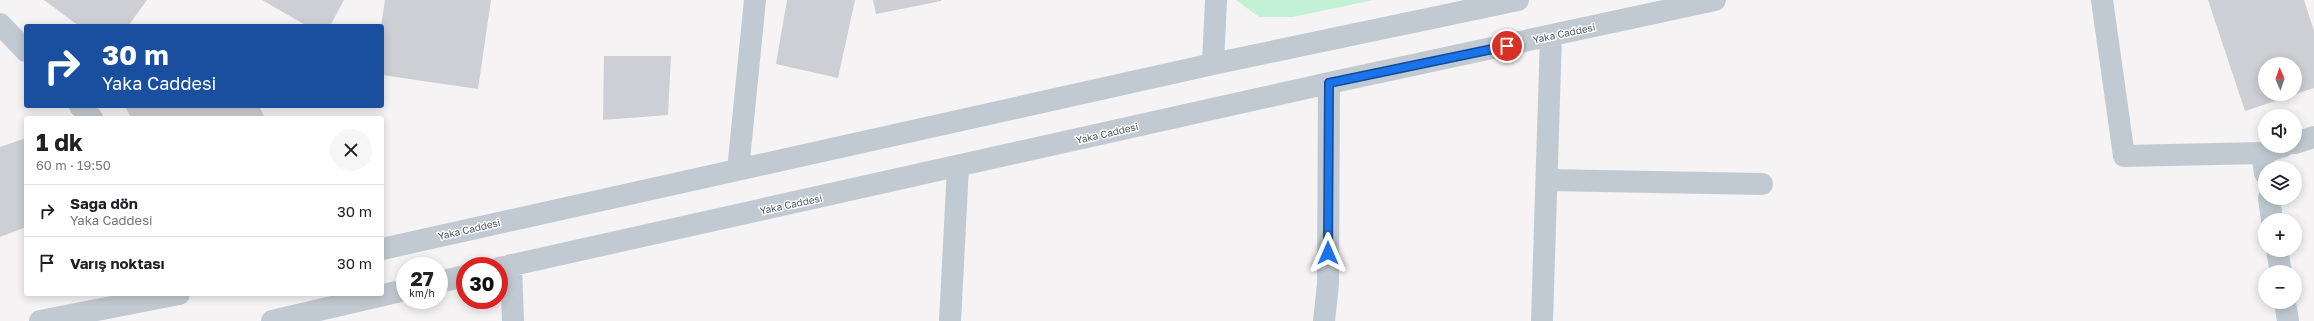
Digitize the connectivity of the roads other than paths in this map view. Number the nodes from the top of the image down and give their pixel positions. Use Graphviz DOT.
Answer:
graph roads {
  1 [pos="754,0"];
  2 [pos="1216,0"];
  3 [pos="1715,0"];
  4 [pos="2102,0"];
  5 [pos="1513,1"];
  6 [pos="0,24"];
  7 [pos="1551,36"];
  8 [pos="24,49"];
  9 [pos="1213,64"];
  10 [pos="1329,83"];
  11 [pos="82,108"];
  12 [pos="90,116"];
  13 [pos="2314,137"];
  14 [pos="2302,141"];
  15 [pos="2275,153"];
  16 [pos="2265,161"];
  17 [pos="2258,163"];
  18 [pos="958,167"];
  19 [pos="738,170"];
  20 [pos="1547,180"];
  21 [pos="1762,184"];
  22 [pos="384,249"];
  23 [pos="508,266"];
  24 [pos="508,287"];
  25 [pos="396,292"];
  26 [pos="384,295"];
  27 [pos="168,296"];
  28 [pos="379,296"];
  29 [pos="2286,309"];
  30 [pos="40,321"];
  31 [pos="272,321"];
  32 [pos="513,321"];
  33 [pos="950,321"];
  34 [pos="1324,321"];
  35 [pos="1542,321"];
  36 [pos="2288,321"];
  1 -- 19 [label="street"];
  2 -- 9 [label="street"];
  3 -- 7 [label="street, Yaka Caddesi"];
  4 -- 17 [label="street"];
  5 -- 9 [label="street, Yaka Caddesi"];
  6 -- 8 [label="street"];
  7 -- 10 [label="street, Yaka Caddesi"];
  7 -- 20 [label="street"];
  9 -- 19 [label="street, Yaka Caddesi"];
  10 -- 18 [label="street, Yaka Caddesi"];
  10 -- 34 [label="street"];
  11 -- 12 [label="street"];
  13 -- 14 [label="street"];
  15 -- 16 [label="street"];
  18 -- 23 [label="street, Yaka Caddesi"];
  18 -- 33 [label="street"];
  19 -- 22 [label="street, Yaka Caddesi"];
  20 -- 21 [label="street"];
  20 -- 35 [label="street"];
  24 -- 32 [label="street"];
  25 -- 26 [label="street"];
  27 -- 30 [label="street"];
  28 -- 31 [label="street"];
  29 -- 36 [label="street"];
}
